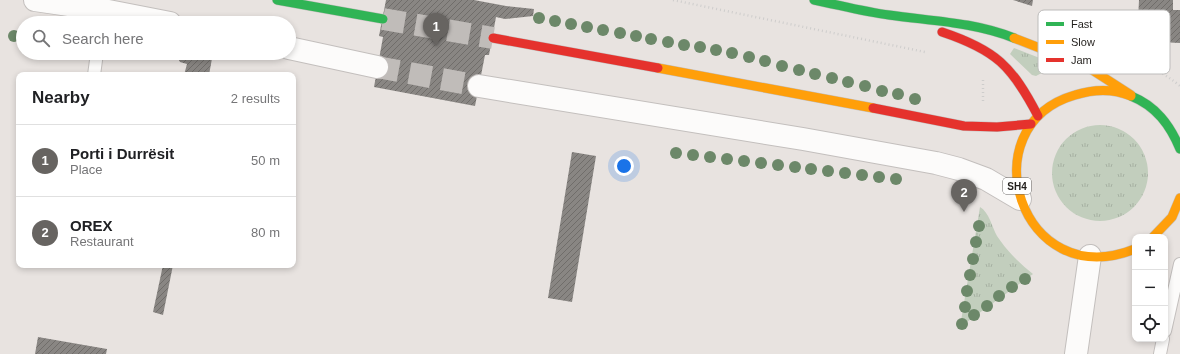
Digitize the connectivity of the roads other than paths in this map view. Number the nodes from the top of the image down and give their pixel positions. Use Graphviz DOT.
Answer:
graph roads {
  1 [pos="35,0"];
  2 [pos="277,0"];
  3 [pos="814,0"];
  4 [pos="887,15"];
  5 [pos="102,16"];
  6 [pos="383,19"];
  7 [pos="493,38"];
  8 [pos="1038,47"];
  9 [pos="296,50"];
  10 [pos="96,60"];
  11 [pos="377,67"];
  12 [pos="94,72"];
  13 [pos="1098,74"];
  14 [pos="479,86"];
  15 [pos="1131,95"];
  16 [pos="1038,116"];
  17 [pos="1031,124"];
  18 [pos="1176,134"];
  19 [pos="1180,149"];
  20 [pos="1180,198"];
  21 [pos="1020,199"];
  22 [pos="1173,232"];
  23 [pos="1156,234"];
  24 [pos="1167,234"];
  25 [pos="1132,250"];
  26 [pos="1090,256"];
  27 [pos="1180,264"];
  28 [pos="1168,318"];
  29 [pos="1162,342"];
  30 [pos="1076,354"];
  31 [pos="1160,354"];
  1 -- 5 [label="street"];
  2 -- 6 [label="main road"];
  3 -- 4 [label="main road"];
  4 -- 8 [label="main road"];
  4 -- 16 [label="main road"];
  7 -- 17 [label="main road"];
  9 -- 11 [label="street"];
  10 -- 12 [label="lane"];
  13 -- 15 [label="main road"];
  14 -- 21 [label="street"];
  15 -- 16 [label="main road, SH4"];
  15 -- 18 [label="main road, SH4"];
  16 -- 17 [label="main road, SH4"];
  17 -- 21 [label="main road, SH4"];
  18 -- 19 [label="main road, SH4"];
  20 -- 23 [label="main road"];
  21 -- 26 [label="main road, SH4"];
  22 -- 24 [label="main road"];
  25 -- 26 [label="main road, SH4"];
  26 -- 30 [label="street"];
  27 -- 28 [label="lane"];
  29 -- 31 [label="lane"];
}
